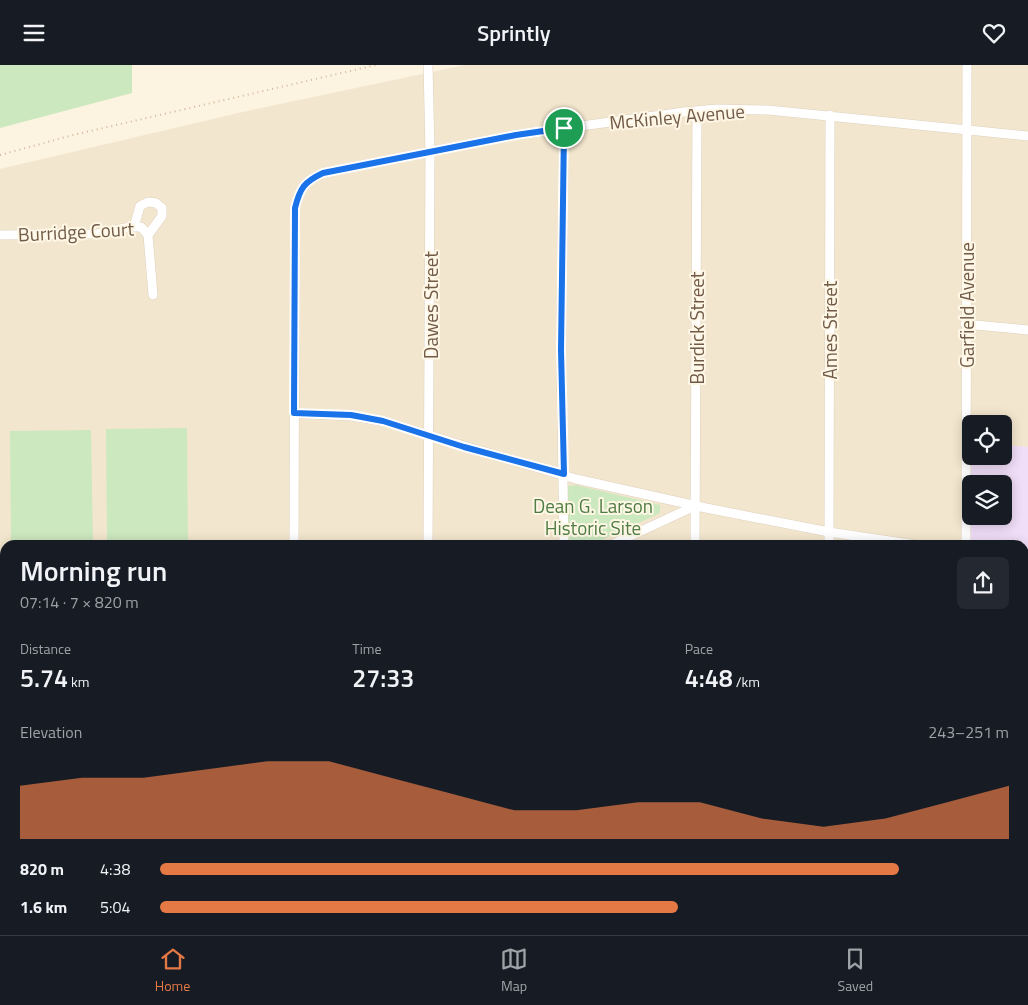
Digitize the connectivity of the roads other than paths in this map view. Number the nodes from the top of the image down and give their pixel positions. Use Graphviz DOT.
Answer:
graph roads {
  1 [pos="428,65"];
  2 [pos="967,65"];
  3 [pos="697,111"];
  4 [pos="830,115"];
  5 [pos="564,128"];
  6 [pos="967,130"];
  7 [pos="1028,136"];
  8 [pos="430,153"];
  9 [pos="134,227"];
  10 [pos="0,235"];
  11 [pos="148,235"];
  12 [pos="154,295"];
  13 [pos="966,324"];
  14 [pos="1028,330"];
  15 [pos="294,413"];
  16 [pos="429,435"];
  17 [pos="564,474"];
  18 [pos="696,506"];
  19 [pos="829,532"];
  20 [pos="294,540"];
  21 [pos="428,540"];
  22 [pos="564,540"];
  23 [pos="622,540"];
  24 [pos="695,540"];
  25 [pos="829,540"];
  26 [pos="883,540"];
  27 [pos="966,540"];
  1 -- 8 [label="street, Dawes Street"];
  2 -- 6 [label="street, Garfield Avenue"];
  3 -- 4 [label="street, McKinley Avenue"];
  3 -- 5 [label="street, McKinley Avenue"];
  3 -- 18 [label="street, Burdick Street"];
  4 -- 6 [label="street, McKinley Avenue"];
  4 -- 19 [label="street, Ames Street"];
  5 -- 8 [label="street, McKinley Avenue"];
  5 -- 17 [label="street"];
  6 -- 7 [label="street, McKinley Avenue"];
  6 -- 13 [label="street, Garfield Avenue"];
  8 -- 15 [label="street, McKinley Avenue"];
  8 -- 16 [label="street, Dawes Street"];
  9 -- 10 [label="street, Burridge Court"];
  9 -- 11 [label="street, Burridge Court"];
  9 -- 11 [label="street"];
  11 -- 12 [label="street, Burridge Court"];
  13 -- 14 [label="street"];
  13 -- 27 [label="street, Garfield Avenue"];
  15 -- 16 [label="street"];
  15 -- 20 [label="street"];
  16 -- 17 [label="street"];
  16 -- 21 [label="street, Dawes Street"];
  17 -- 18 [label="street"];
  17 -- 22 [label="street"];
  18 -- 19 [label="street"];
  18 -- 23 [label="street"];
  18 -- 24 [label="street, Burdick Street"];
  19 -- 25 [label="street, Ames Street"];
  19 -- 26 [label="street"];
}
